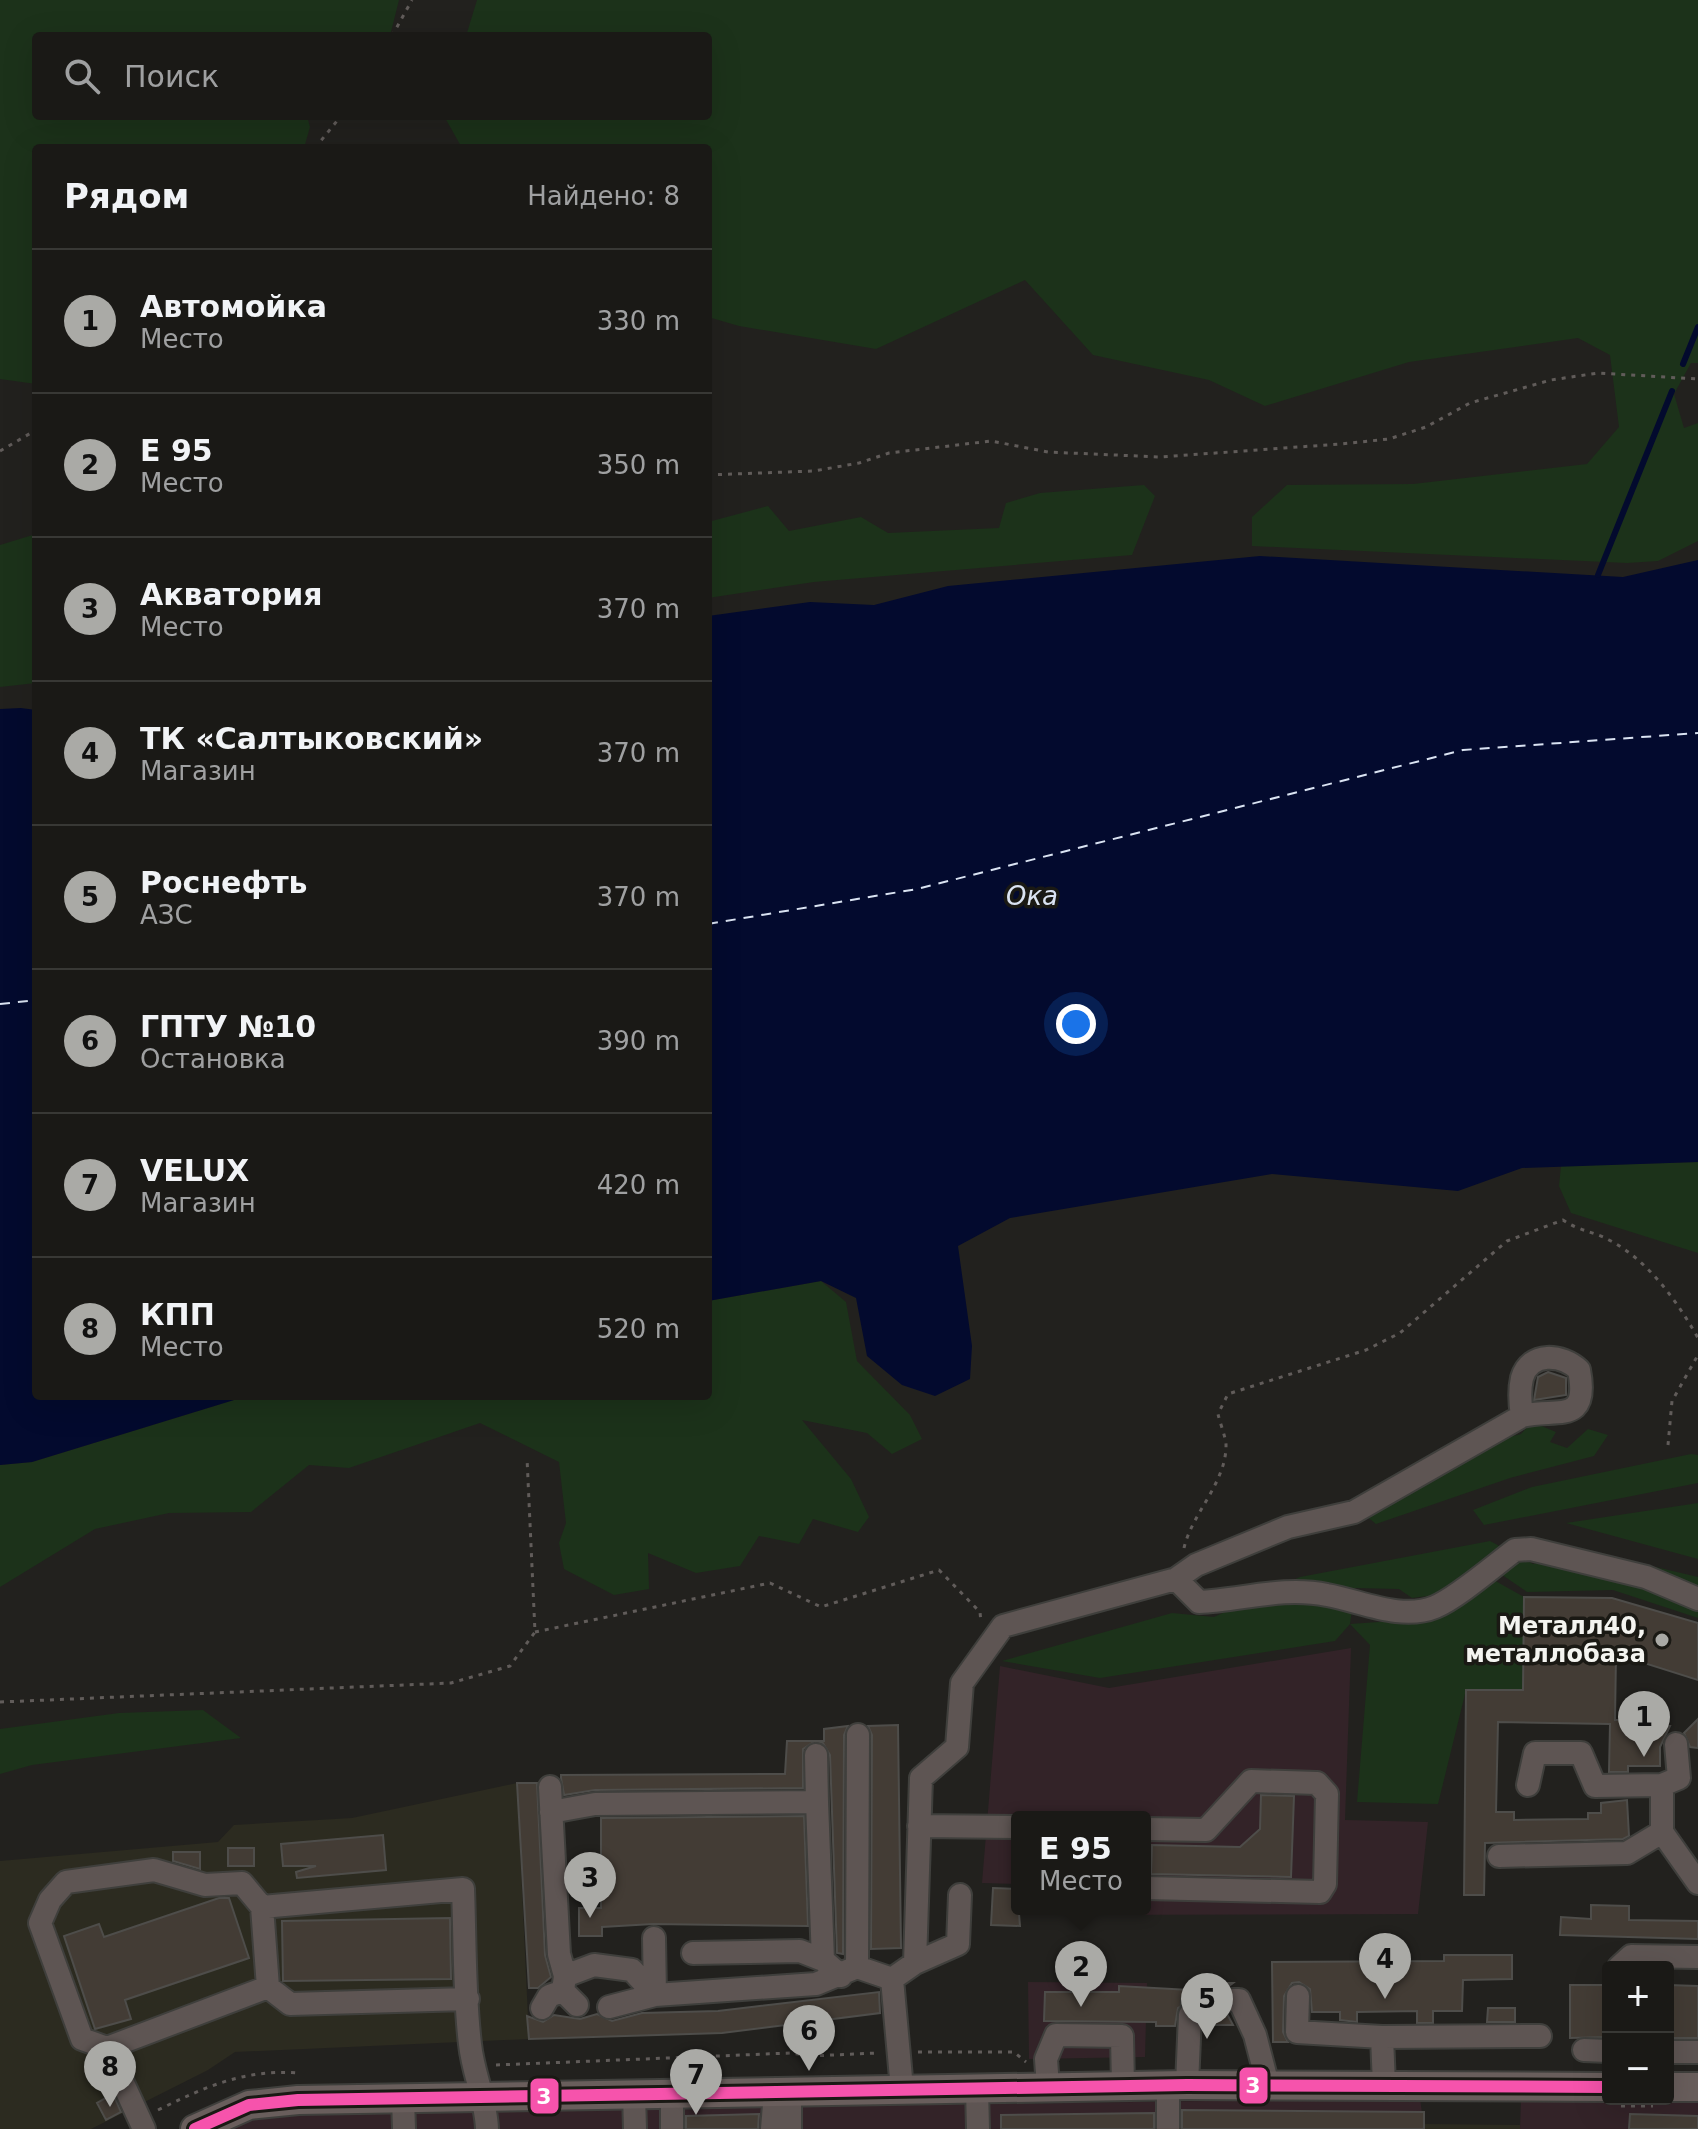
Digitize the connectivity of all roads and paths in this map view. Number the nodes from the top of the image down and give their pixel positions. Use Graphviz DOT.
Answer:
graph roads {
  1 [pos="412,0"];
  2 [pos="394,32"];
  3 [pos="338,120"];
  4 [pos="318,144"];
  5 [pos="1698,379"];
  6 [pos="32,432"];
  7 [pos="0,451"];
  8 [pos="712,475"];
  9 [pos="1698,1338"];
  10 [pos="1698,1355"];
  11 [pos="1522,1416"];
  12 [pos="1668,1445"];
  13 [pos="527,1458"];
  14 [pos="1176,1579"];
  15 [pos="1698,1599"];
  16 [pos="535,1632"];
  17 [pos="985,1646"];
  18 [pos="0,1702"];
  19 [pos="858,1735"];
  20 [pos="1676,1744"];
  21 [pos="816,1755"];
  22 [pos="1698,1759"];
  23 [pos="1670,1782"];
  24 [pos="1528,1785"];
  25 [pos="550,1787"];
  26 [pos="817,1802"];
  27 [pos="551,1812"];
  28 [pos="919,1826"];
  29 [pos="1011,1827"];
  30 [pos="1151,1829"];
  31 [pos="1662,1832"];
  32 [pos="1499,1856"];
  33 [pos="1698,1883"];
  34 [pos="1151,1888"];
  35 [pos="960,1895"];
  36 [pos="262,1907"];
  37 [pos="654,1938"];
  38 [pos="693,1953"];
  39 [pos="1698,1957"];
  40 [pos="823,1960"];
  41 [pos="1626,1961"];
  42 [pos="915,1963"];
  43 [pos="849,1971"];
  44 [pos="892,1979"];
  45 [pos="268,1987"];
  46 [pos="568,1991"];
  47 [pos="655,1995"];
  48 [pos="1298,1996"];
  49 [pos="468,1999"];
  50 [pos="1233,2000"];
  51 [pos="609,2007"];
  52 [pos="542,2008"];
  53 [pos="1190,2015"];
  54 [pos="1540,2036"];
  55 [pos="1382,2037"];
  56 [pos="107,2048"];
  57 [pos="1584,2050"];
  58 [pos="1602,2051"];
  59 [pos="1674,2052"];
  60 [pos="1698,2052"];
  61 [pos="473,2067"];
  62 [pos="298,2073"];
  63 [pos="1177,2085"];
  64 [pos="1268,2085"];
  65 [pos="1384,2085"];
  66 [pos="1123,2086"];
  67 [pos="1048,2087"];
  68 [pos="1602,2087"];
  69 [pos="1674,2087"];
  70 [pos="1698,2087"];
  71 [pos="902,2089"];
  72 [pos="977,2089"];
  73 [pos="829,2092"];
  74 [pos="782,2093"];
  75 [pos="634,2094"];
  76 [pos="672,2094"];
  77 [pos="484,2097"];
  78 [pos="403,2098"];
  79 [pos="141,2124"];
  80 [pos="195,2129"];
  81 [pos="404,2129"];
  82 [pos="487,2129"];
  83 [pos="635,2129"];
  84 [pos="672,2129"];
  85 [pos="772,2129"];
  86 [pos="790,2129"];
  87 [pos="978,2129"];
  88 [pos="1168,2129"];
  1 -- 2 [label="path"];
  3 -- 4 [label="path"];
  5 -- 8 [label="path"];
  6 -- 7 [label="path"];
  9 -- 14 [label="path"];
  10 -- 12 [label="path"];
  11 -- 14 [label="lane"];
  13 -- 16 [label="path"];
  14 -- 15 [label="lane"];
  14 -- 17 [label="lane"];
  16 -- 17 [label="path"];
  16 -- 18 [label="path"];
  17 -- 28 [label="lane"];
  19 -- 43 [label="lane"];
  20 -- 23 [label="lane"];
  21 -- 26 [label="lane"];
  22 -- 23 [label="lane"];
  23 -- 24 [label="lane"];
  23 -- 31 [label="lane"];
  25 -- 27 [label="lane"];
  26 -- 27 [label="lane"];
  26 -- 40 [label="lane"];
  27 -- 46 [label="lane"];
  28 -- 29 [label="lane"];
  28 -- 42 [label="lane"];
  30 -- 34 [label="lane"];
  31 -- 32 [label="lane"];
  31 -- 33 [label="lane"];
  35 -- 42 [label="lane"];
  36 -- 45 [label="lane"];
  36 -- 49 [label="lane"];
  36 -- 56 [label="lane"];
  37 -- 47 [label="lane"];
  38 -- 40 [label="lane"];
  39 -- 41 [label="lane"];
  40 -- 43 [label="lane"];
  42 -- 44 [label="lane"];
  43 -- 44 [label="lane"];
  43 -- 47 [label="lane"];
  44 -- 71 [label="lane"];
  45 -- 49 [label="lane"];
  45 -- 56 [label="lane"];
  46 -- 47 [label="lane"];
  46 -- 52 [label="lane"];
  47 -- 51 [label="lane"];
  48 -- 55 [label="lane"];
  49 -- 61 [label="lane"];
  50 -- 64 [label="lane"];
  53 -- 63 [label="lane"];
  54 -- 55 [label="lane"];
  55 -- 65 [label="lane"];
  56 -- 79 [label="lane"];
  57 -- 58 [label="lane"];
  59 -- 60 [label="lane"];
  61 -- 73 [label="path"];
  61 -- 77 [label="lane"];
  62 -- 79 [label="path"];
  63 -- 64 [label="main road"];
  63 -- 66 [label="main road"];
  63 -- 88 [label="lane"];
  64 -- 65 [label="main road"];
  65 -- 68 [label="main road"];
  66 -- 67 [label="main road"];
  66 -- 67 [label="lane"];
  67 -- 72 [label="main road"];
  69 -- 70 [label="main road"];
  71 -- 72 [label="main road"];
  71 -- 73 [label="main road"];
  72 -- 87 [label="lane"];
  73 -- 74 [label="main road"];
  74 -- 76 [label="main road"];
  74 -- 85 [label="lane"];
  74 -- 86 [label="lane"];
  75 -- 76 [label="main road"];
  75 -- 77 [label="main road"];
  75 -- 83 [label="lane"];
  76 -- 84 [label="lane"];
  77 -- 78 [label="main road"];
  77 -- 82 [label="lane"];
  78 -- 80 [label="main road"];
  78 -- 81 [label="lane"];
}
